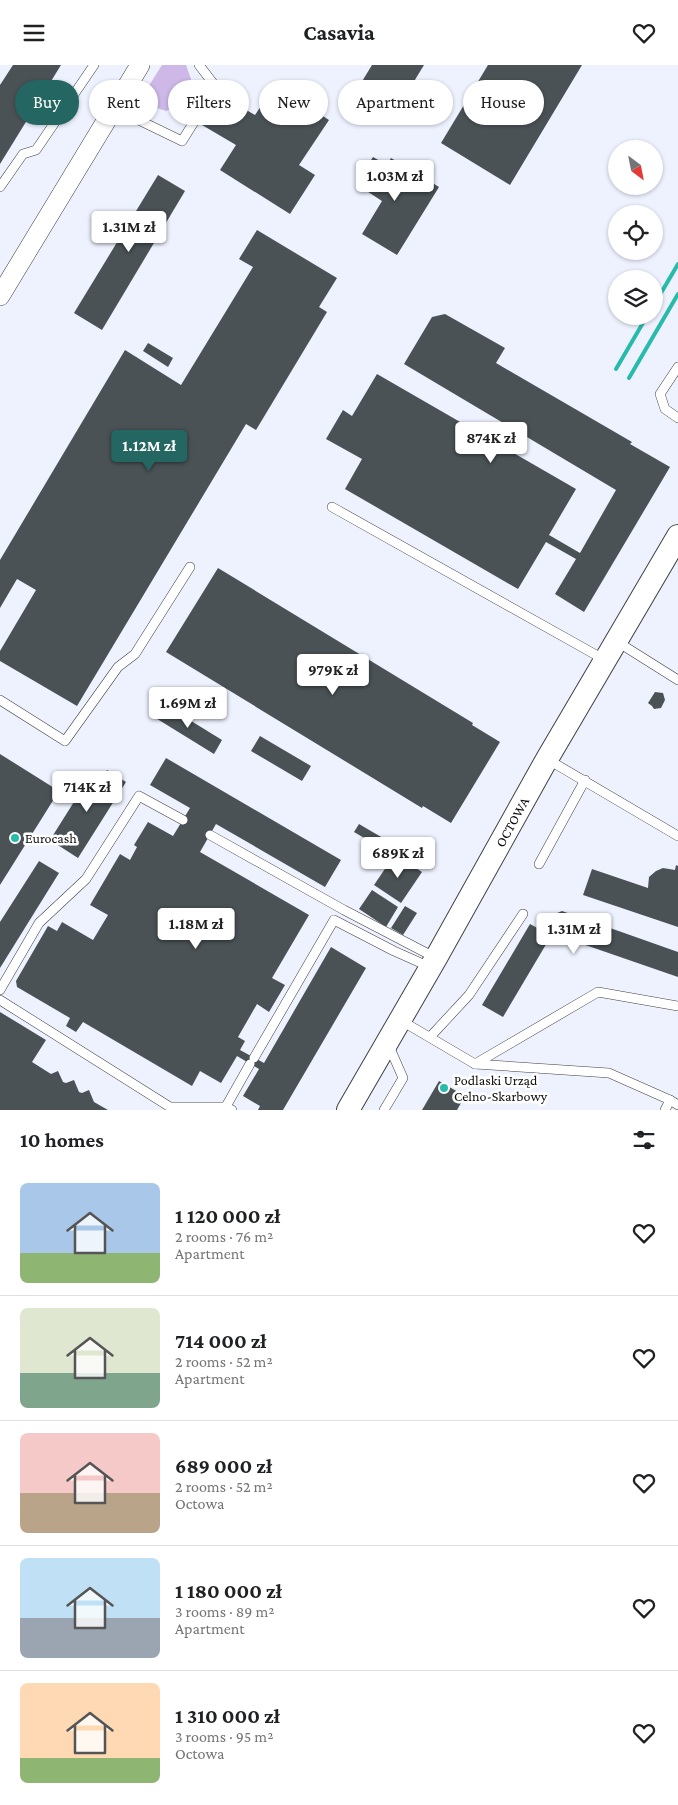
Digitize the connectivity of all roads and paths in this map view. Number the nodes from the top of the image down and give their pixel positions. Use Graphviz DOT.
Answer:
graph roads {
  1 [pos="94,65"];
  2 [pos="140,65"];
  3 [pos="199,65"];
  4 [pos="131,80"];
  5 [pos="103,125"];
  6 [pos="150,125"];
  7 [pos="0,187"];
  8 [pos="0,296"];
  9 [pos="678,367"];
  10 [pos="678,418"];
  11 [pos="332,507"];
  12 [pos="678,536"];
  13 [pos="190,567"];
  14 [pos="611,650"];
  15 [pos="678,680"];
  16 [pos="0,700"];
  17 [pos="547,759"];
  18 [pos="585,780"];
  19 [pos="183,820"];
  20 [pos="210,835"];
  21 [pos="678,836"];
  22 [pos="539,864"];
  23 [pos="523,914"];
  24 [pos="433,963"];
  25 [pos="0,991"];
  26 [pos="0,1000"];
  27 [pos="678,1006"];
  28 [pos="400,1020"];
  29 [pos="430,1037"];
  30 [pos="387,1041"];
  31 [pos="475,1064"];
  32 [pos="674,1102"];
  33 [pos="198,1108"];
  34 [pos="227,1109"];
  35 [pos="348,1110"];
  36 [pos="384,1110"];
  37 [pos="665,1110"];
  1 -- 7 [label="lane"];
  2 -- 4 [label="street"];
  3 -- 6 [label="lane"];
  5 -- 8 [label="street"];
  9 -- 10 [label="lane"];
  11 -- 14 [label="lane"];
  12 -- 14 [label="street, OCTOWA"];
  13 -- 16 [label="lane"];
  14 -- 15 [label="lane"];
  14 -- 17 [label="street, OCTOWA"];
  17 -- 18 [label="lane"];
  17 -- 24 [label="street, OCTOWA"];
  18 -- 21 [label="lane"];
  18 -- 22 [label="lane"];
  19 -- 25 [label="lane"];
  20 -- 24 [label="lane"];
  23 -- 29 [label="lane"];
  24 -- 28 [label="street, OCTOWA"];
  24 -- 34 [label="lane"];
  26 -- 33 [label="lane"];
  27 -- 31 [label="lane"];
  28 -- 29 [label="lane"];
  28 -- 30 [label="street, OCTOWA"];
  29 -- 31 [label="lane"];
  30 -- 35 [label="street, OCTOWA"];
  30 -- 36 [label="lane"];
  31 -- 32 [label="lane"];
  32 -- 37 [label="lane"];
  33 -- 34 [label="lane"];
}
